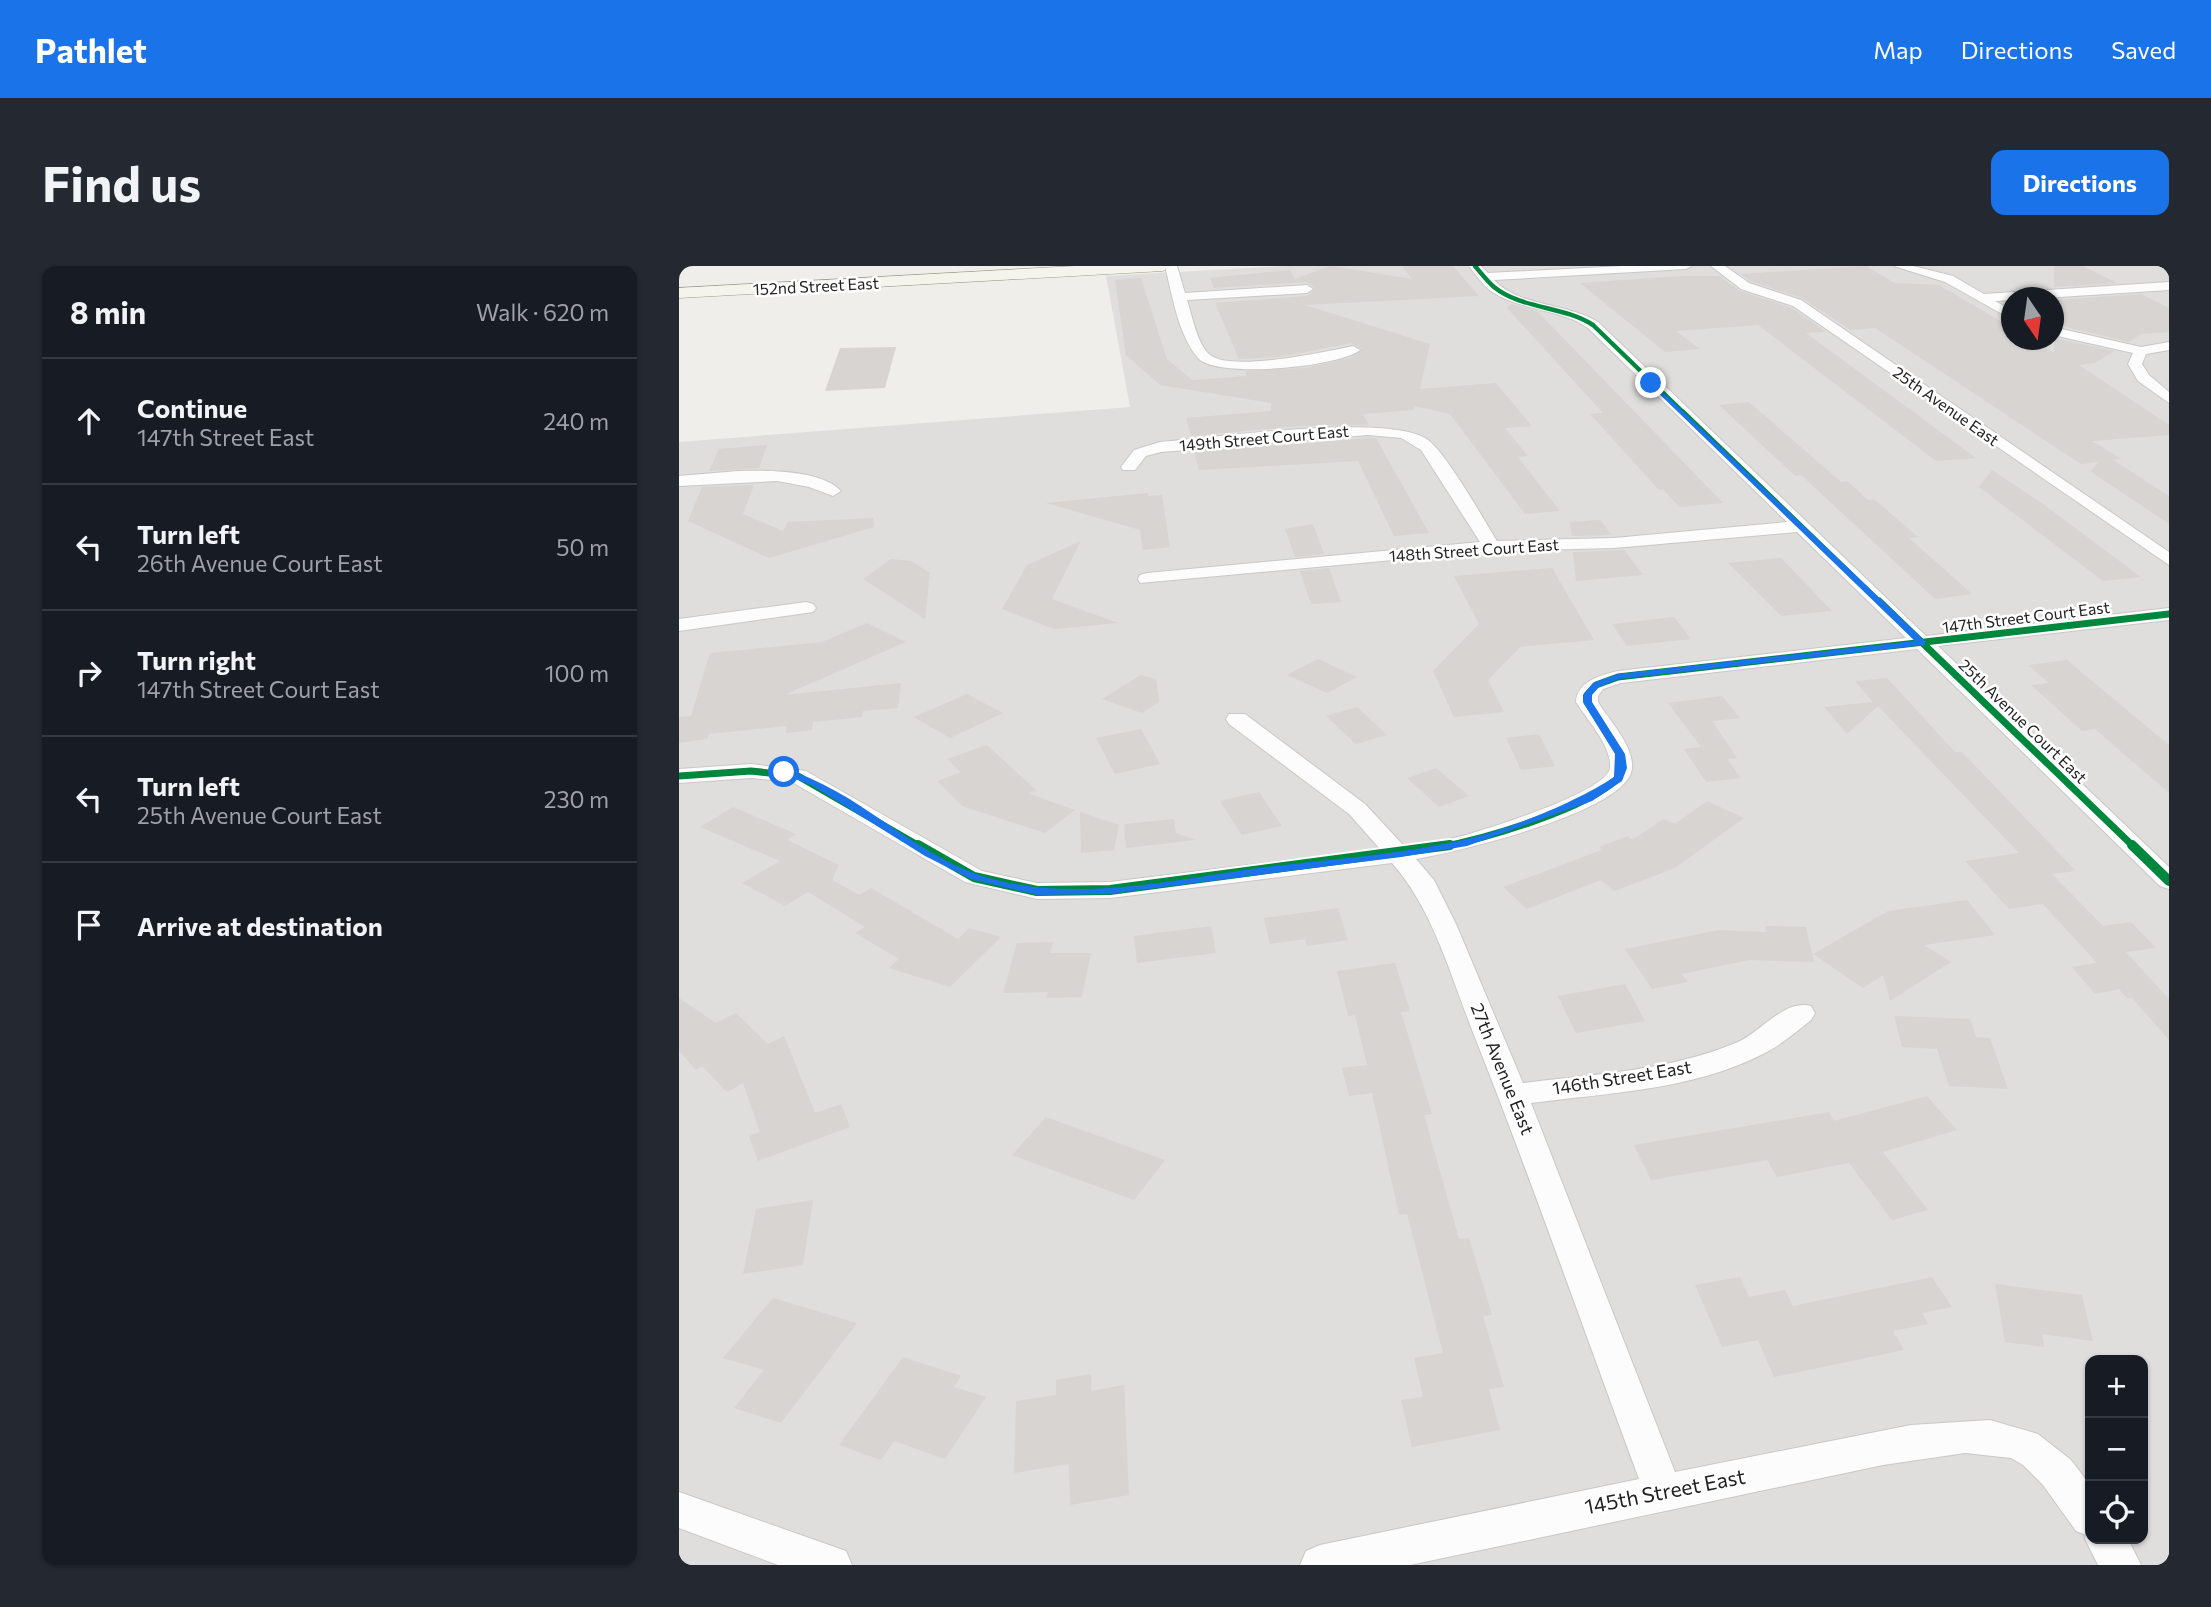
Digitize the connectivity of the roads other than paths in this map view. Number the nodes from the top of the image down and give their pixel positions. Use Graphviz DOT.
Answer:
graph roads {
  1 [pos="1163,266"];
  2 [pos="1171,266"];
  3 [pos="1686,266"];
  4 [pos="1717,266"];
  5 [pos="1900,266"];
  6 [pos="1481,272"];
  7 [pos="2169,286"];
  8 [pos="1307,289"];
  9 [pos="679,293"];
  10 [pos="1180,297"];
  11 [pos="1982,298"];
  12 [pos="2001,309"];
  13 [pos="2064,334"];
  14 [pos="2169,345"];
  15 [pos="1353,350"];
  16 [pos="2139,356"];
  17 [pos="2169,399"];
  18 [pos="1129,467"];
  19 [pos="679,481"];
  20 [pos="833,491"];
  21 [pos="1801,526"];
  22 [pos="1492,546"];
  23 [pos="2169,560"];
  24 [pos="1147,579"];
  25 [pos="806,608"];
  26 [pos="2169,614"];
  27 [pos="679,625"];
  28 [pos="1922,643"];
  29 [pos="1237,719"];
  30 [pos="679,776"];
  31 [pos="1401,854"];
  32 [pos="2169,881"];
  33 [pos="1801,1013"];
  34 [pos="1513,1095"];
  35 [pos="1663,1492"];
  36 [pos="679,1510"];
  37 [pos="2085,1511"];
  38 [pos="2108,1544"];
  39 [pos="832,1565"];
  40 [pos="1320,1565"];
  41 [pos="2121,1565"];
  1 -- 9 [label="main road, 152nd Street East"];
  2 -- 10 [label="street"];
  3 -- 6 [label="street"];
  4 -- 23 [label="street, 25th Avenue East"];
  5 -- 11 [label="street"];
  6 -- 21 [label="street, 25th Avenue Court East"];
  7 -- 11 [label="street"];
  8 -- 10 [label="street"];
  10 -- 15 [label="street"];
  11 -- 12 [label="street"];
  13 -- 16 [label="street"];
  14 -- 16 [label="street"];
  16 -- 17 [label="street"];
  18 -- 22 [label="street, 149th Street Court East"];
  19 -- 20 [label="street"];
  21 -- 22 [label="street, 148th Street Court East"];
  21 -- 28 [label="street, 25th Avenue Court East"];
  22 -- 24 [label="street, 148th Street Court East"];
  25 -- 27 [label="street"];
  26 -- 28 [label="street, 147th Street Court East"];
  28 -- 31 [label="street, 147th Street Court East"];
  28 -- 32 [label="street, 25th Avenue Court East"];
  29 -- 31 [label="street, 27th Avenue East"];
  30 -- 31 [label="street"];
  31 -- 34 [label="street, 27th Avenue East"];
  33 -- 34 [label="street, 146th Street East"];
  34 -- 35 [label="street, 27th Avenue East"];
  35 -- 37 [label="street, 145th Street East"];
  35 -- 40 [label="street, 145th Street East"];
  36 -- 39 [label="street"];
  38 -- 41 [label="street"];
}
